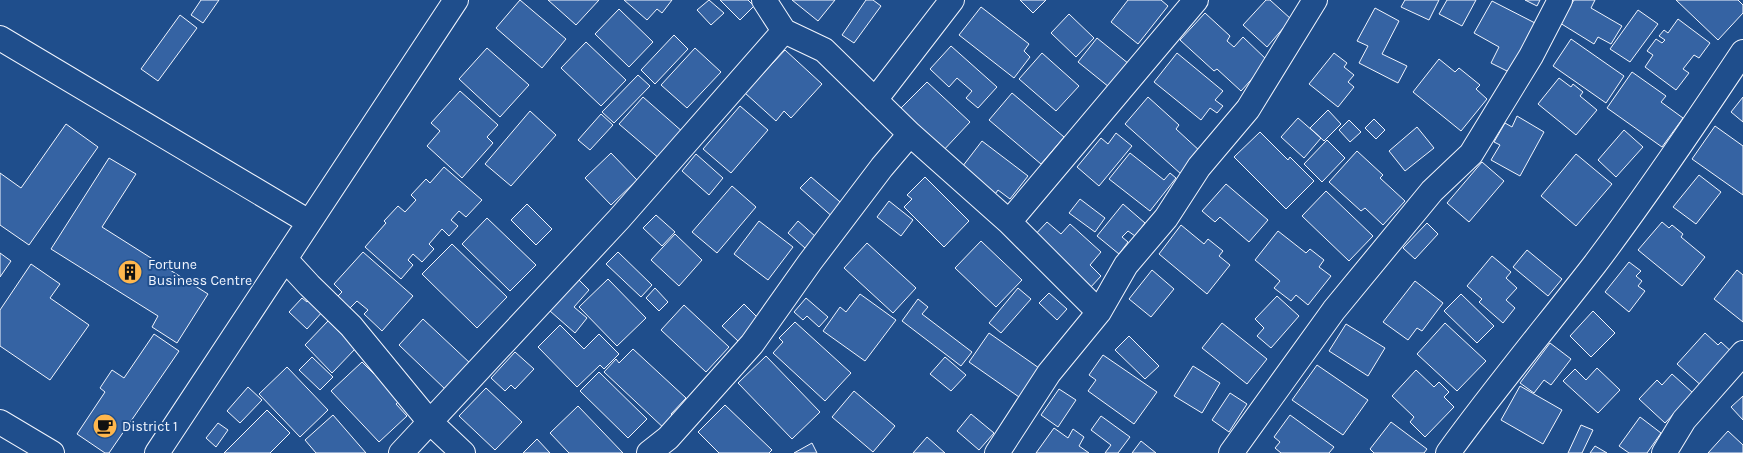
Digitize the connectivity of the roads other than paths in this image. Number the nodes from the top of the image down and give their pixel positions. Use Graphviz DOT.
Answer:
graph roads {
  1 [pos="456,0"];
  2 [pos="764,0"];
  3 [pos="952,0"];
  4 [pos="1196,0"];
  5 [pos="1315,0"];
  6 [pos="1560,0"];
  7 [pos="784,30"];
  8 [pos="0,38"];
  9 [pos="1743,52"];
  10 [pos="874,100"];
  11 [pos="910,134"];
  12 [pos="309,222"];
  13 [pos="1009,222"];
  14 [pos="286,259"];
  15 [pos="1099,312"];
  16 [pos="1743,353"];
  17 [pos="0,422"];
  18 [pos="429,422"];
  19 [pos="52,453"];
  20 [pos="157,453"];
  21 [pos="401,453"];
  22 [pos="463,453"];
  23 [pos="649,453"];
  24 [pos="998,453"];
  25 [pos="1231,453"];
  26 [pos="1448,453"];
  27 [pos="1664,453"];
  1 -- 12 [label="street"];
  2 -- 7 [label="street"];
  3 -- 10 [label="street"];
  4 -- 13 [label="street"];
  5 -- 15 [label="street"];
  6 -- 25 [label="street"];
  7 -- 10 [label="street"];
  7 -- 18 [label="street"];
  8 -- 12 [label="street"];
  9 -- 26 [label="street"];
  10 -- 11 [label="street"];
  11 -- 13 [label="street"];
  11 -- 23 [label="street"];
  12 -- 14 [label="street"];
  13 -- 15 [label="street"];
  14 -- 18 [label="street"];
  14 -- 20 [label="street"];
  15 -- 24 [label="street"];
  16 -- 27 [label="street"];
  17 -- 19 [label="street"];
  18 -- 21 [label="street"];
  18 -- 22 [label="street"];
}
